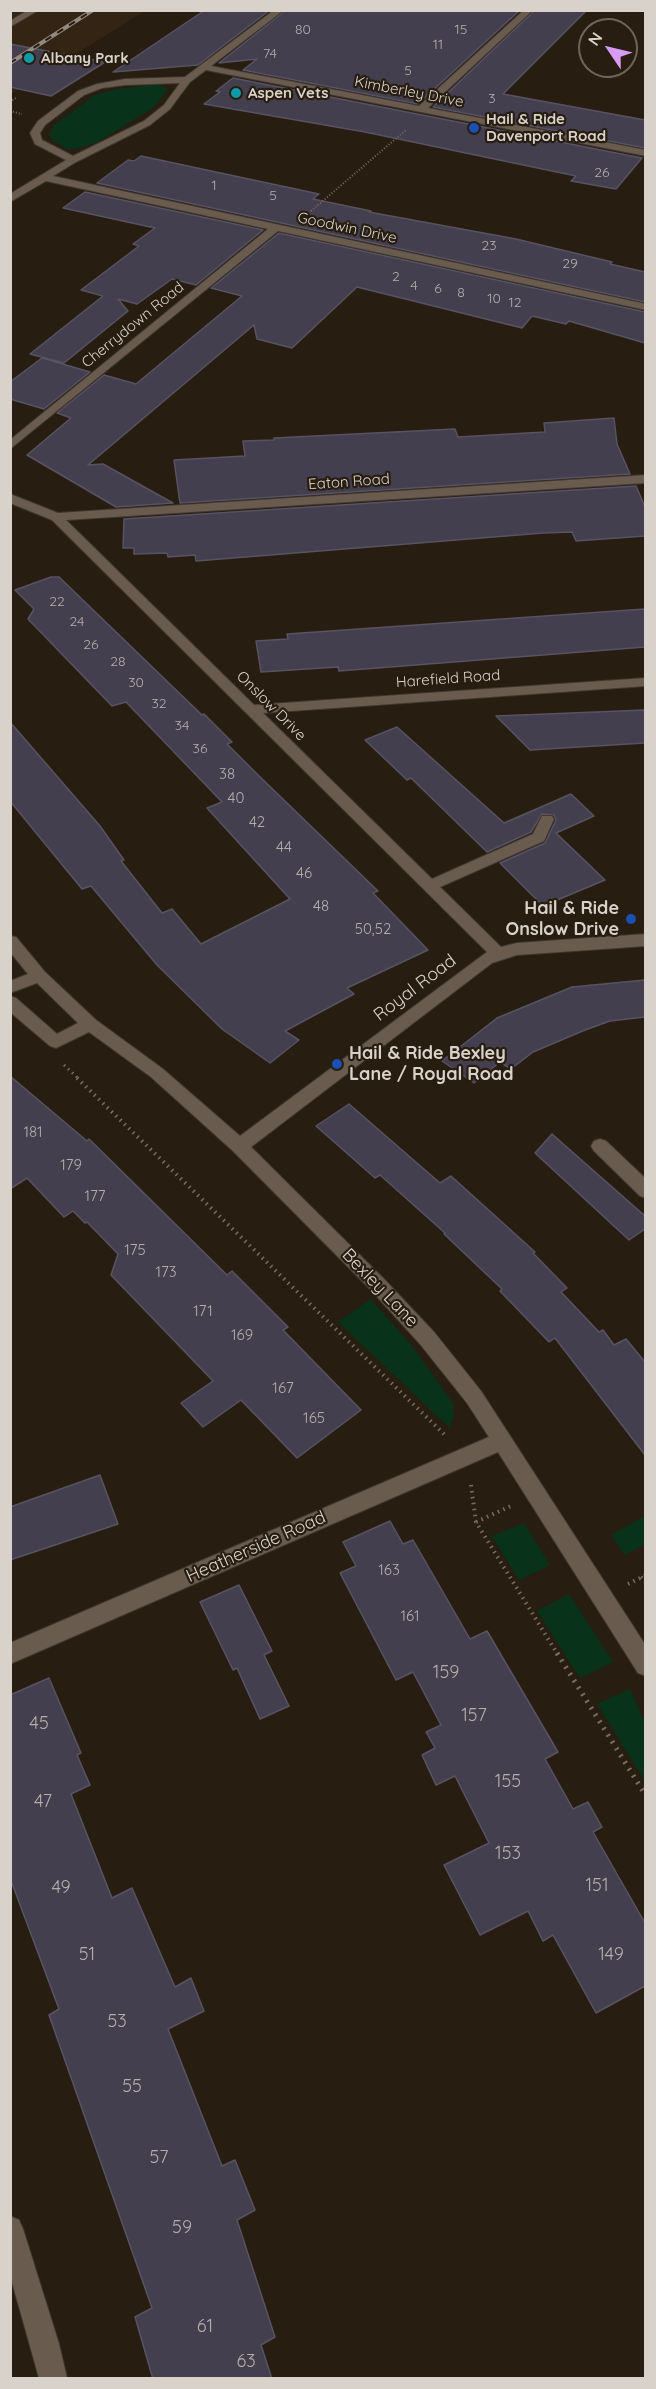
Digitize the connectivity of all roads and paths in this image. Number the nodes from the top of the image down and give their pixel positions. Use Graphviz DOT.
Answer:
graph roads {
  1 [pos="35,10"];
  2 [pos="280,10"];
  3 [pos="529,10"];
  4 [pos="10,25"];
  5 [pos="203,67"];
  6 [pos="187,80"];
  7 [pos="10,97"];
  8 [pos="10,102"];
  9 [pos="424,111"];
  10 [pos="645,153"];
  11 [pos="74,160"];
  12 [pos="43,177"];
  13 [pos="10,199"];
  14 [pos="275,228"];
  15 [pos="287,231"];
  16 [pos="645,307"];
  17 [pos="10,446"];
  18 [pos="645,479"];
  19 [pos="10,498"];
  20 [pos="56,517"];
  21 [pos="645,682"];
  22 [pos="252,709"];
  23 [pos="547,819"];
  24 [pos="429,886"];
  25 [pos="645,940"];
  26 [pos="10,941"];
  27 [pos="498,953"];
  28 [pos="39,976"];
  29 [pos="10,987"];
  30 [pos="10,1002"];
  31 [pos="90,1023"];
  32 [pos="56,1042"];
  33 [pos="239,1146"];
  34 [pos="600,1146"];
  35 [pos="645,1191"];
  36 [pos="501,1441"];
  37 [pos="467,1456"];
  38 [pos="643,1576"];
  39 [pos="645,1583"];
  40 [pos="10,1654"];
  41 [pos="645,1666"];
  42 [pos="645,1796"];
  43 [pos="10,2229"];
  44 [pos="53,2379"];
  1 -- 4 [label="street"];
  2 -- 5 [label="street"];
  3 -- 9 [label="street"];
  5 -- 6 [label="street"];
  5 -- 9 [label="street, Kimberley Drive"];
  6 -- 11 [label="street"];
  6 -- 11 [label="street"];
  7 -- 8 [label="path"];
  9 -- 10 [label="street, Kimberley Drive"];
  9 -- 15 [label="path"];
  11 -- 12 [label="street"];
  12 -- 13 [label="street"];
  12 -- 14 [label="street, Goodwin Drive"];
  14 -- 15 [label="street, Goodwin Drive"];
  14 -- 17 [label="street, Cherrydown Road"];
  15 -- 16 [label="street, Goodwin Drive"];
  18 -- 20 [label="street, Eaton Road"];
  19 -- 20 [label="street, Onslow Drive"];
  20 -- 22 [label="street, Onslow Drive"];
  21 -- 22 [label="street, Harefield Road"];
  22 -- 24 [label="street, Onslow Drive"];
  23 -- 24 [label="street"];
  24 -- 27 [label="street, Onslow Drive"];
  25 -- 27 [label="street, Royal Road"];
  26 -- 28 [label="street, Bexley Lane"];
  27 -- 33 [label="street, Royal Road"];
  28 -- 29 [label="street"];
  28 -- 31 [label="street, Bexley Lane"];
  30 -- 32 [label="street"];
  31 -- 32 [label="street"];
  31 -- 33 [label="street, Bexley Lane"];
  32 -- 37 [label="path"];
  33 -- 36 [label="street, Bexley Lane"];
  34 -- 35 [label="street"];
  36 -- 37 [label="street, Heatherside Road"];
  36 -- 41 [label="street, Bexley Lane"];
  37 -- 40 [label="street, Heatherside Road"];
  37 -- 42 [label="path"];
  38 -- 39 [label="path"];
  43 -- 44 [label="street"];
}
